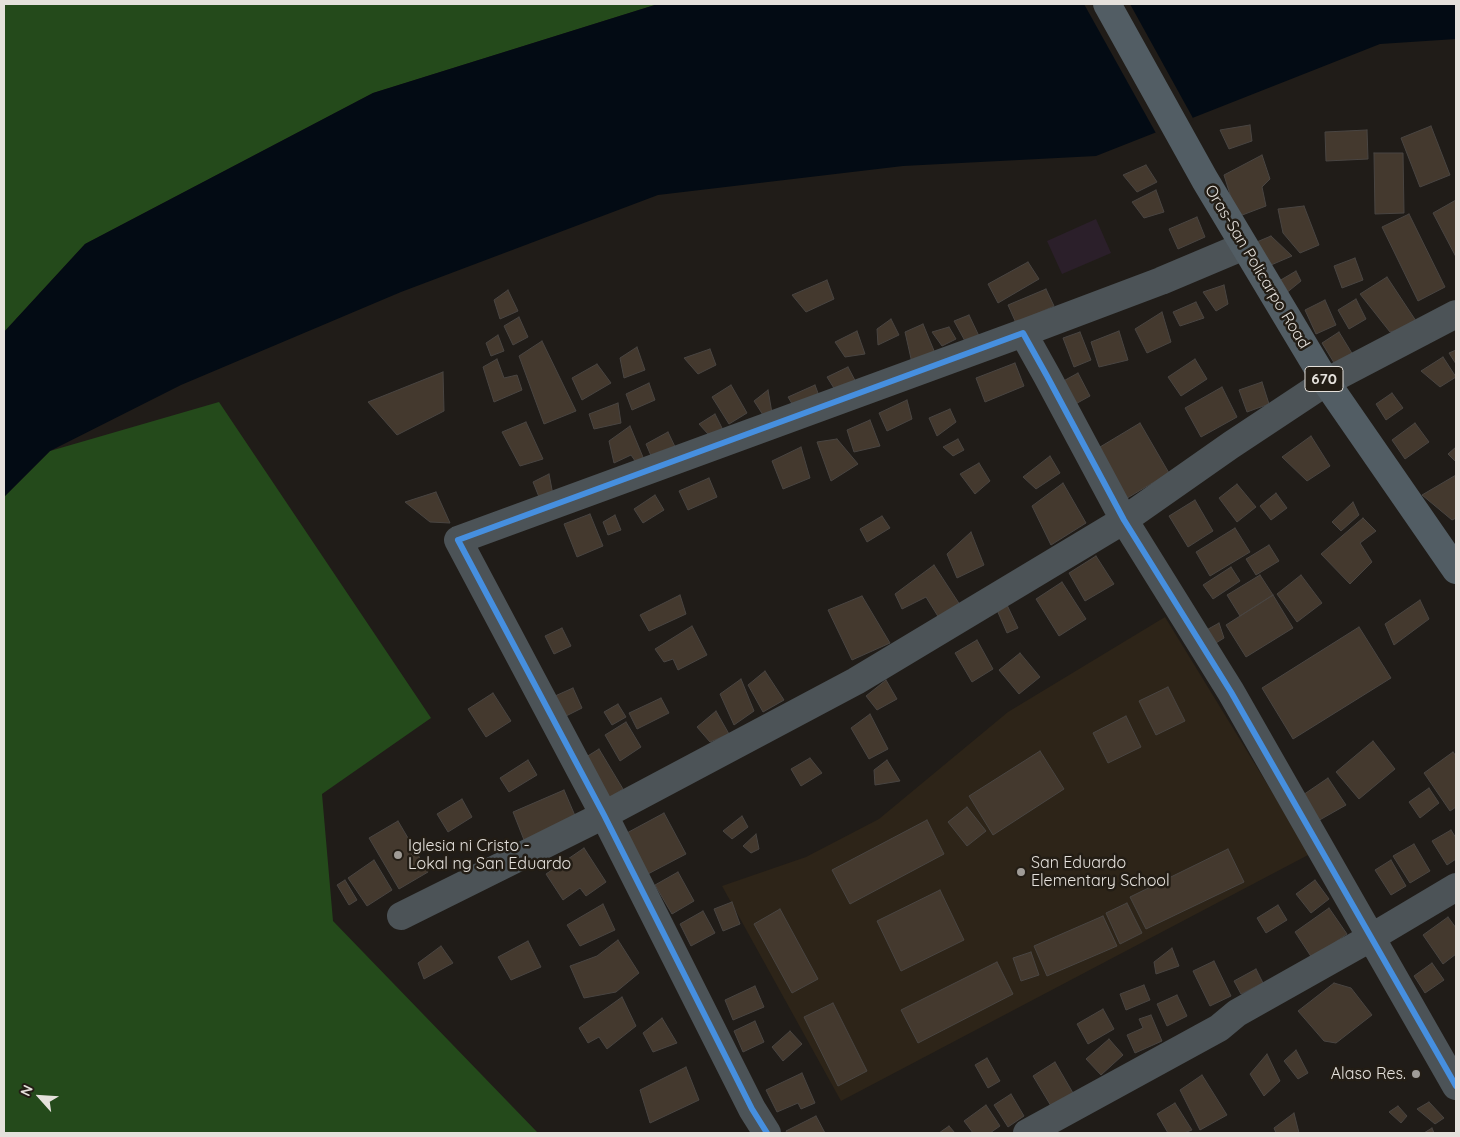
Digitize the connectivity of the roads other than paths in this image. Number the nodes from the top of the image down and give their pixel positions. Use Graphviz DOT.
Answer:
graph roads {
  1 [pos="1107,4"];
  2 [pos="1244,246"];
  3 [pos="1456,314"];
  4 [pos="1022,333"];
  5 [pos="1326,382"];
  6 [pos="1124,520"];
  7 [pos="1456,570"];
  8 [pos="604,815"];
  9 [pos="1456,887"];
  10 [pos="401,916"];
  11 [pos="1372,937"];
  12 [pos="1456,1086"];
  13 [pos="767,1133"];
  14 [pos="1027,1133"];
  1 -- 2 [label="main road, Oras-San Policarpo Road / 670"];
  2 -- 4 [label="street"];
  2 -- 5 [label="main road, Oras-San Policarpo Road / 670"];
  3 -- 5 [label="street"];
  4 -- 6 [label="street"];
  4 -- 8 [label="street"];
  5 -- 6 [label="street"];
  5 -- 7 [label="main road, Oras-San Policarpo Road / 670"];
  6 -- 8 [label="street"];
  6 -- 11 [label="street"];
  8 -- 10 [label="street"];
  8 -- 13 [label="street"];
  9 -- 11 [label="street"];
  11 -- 12 [label="street"];
  11 -- 14 [label="street"];
}
